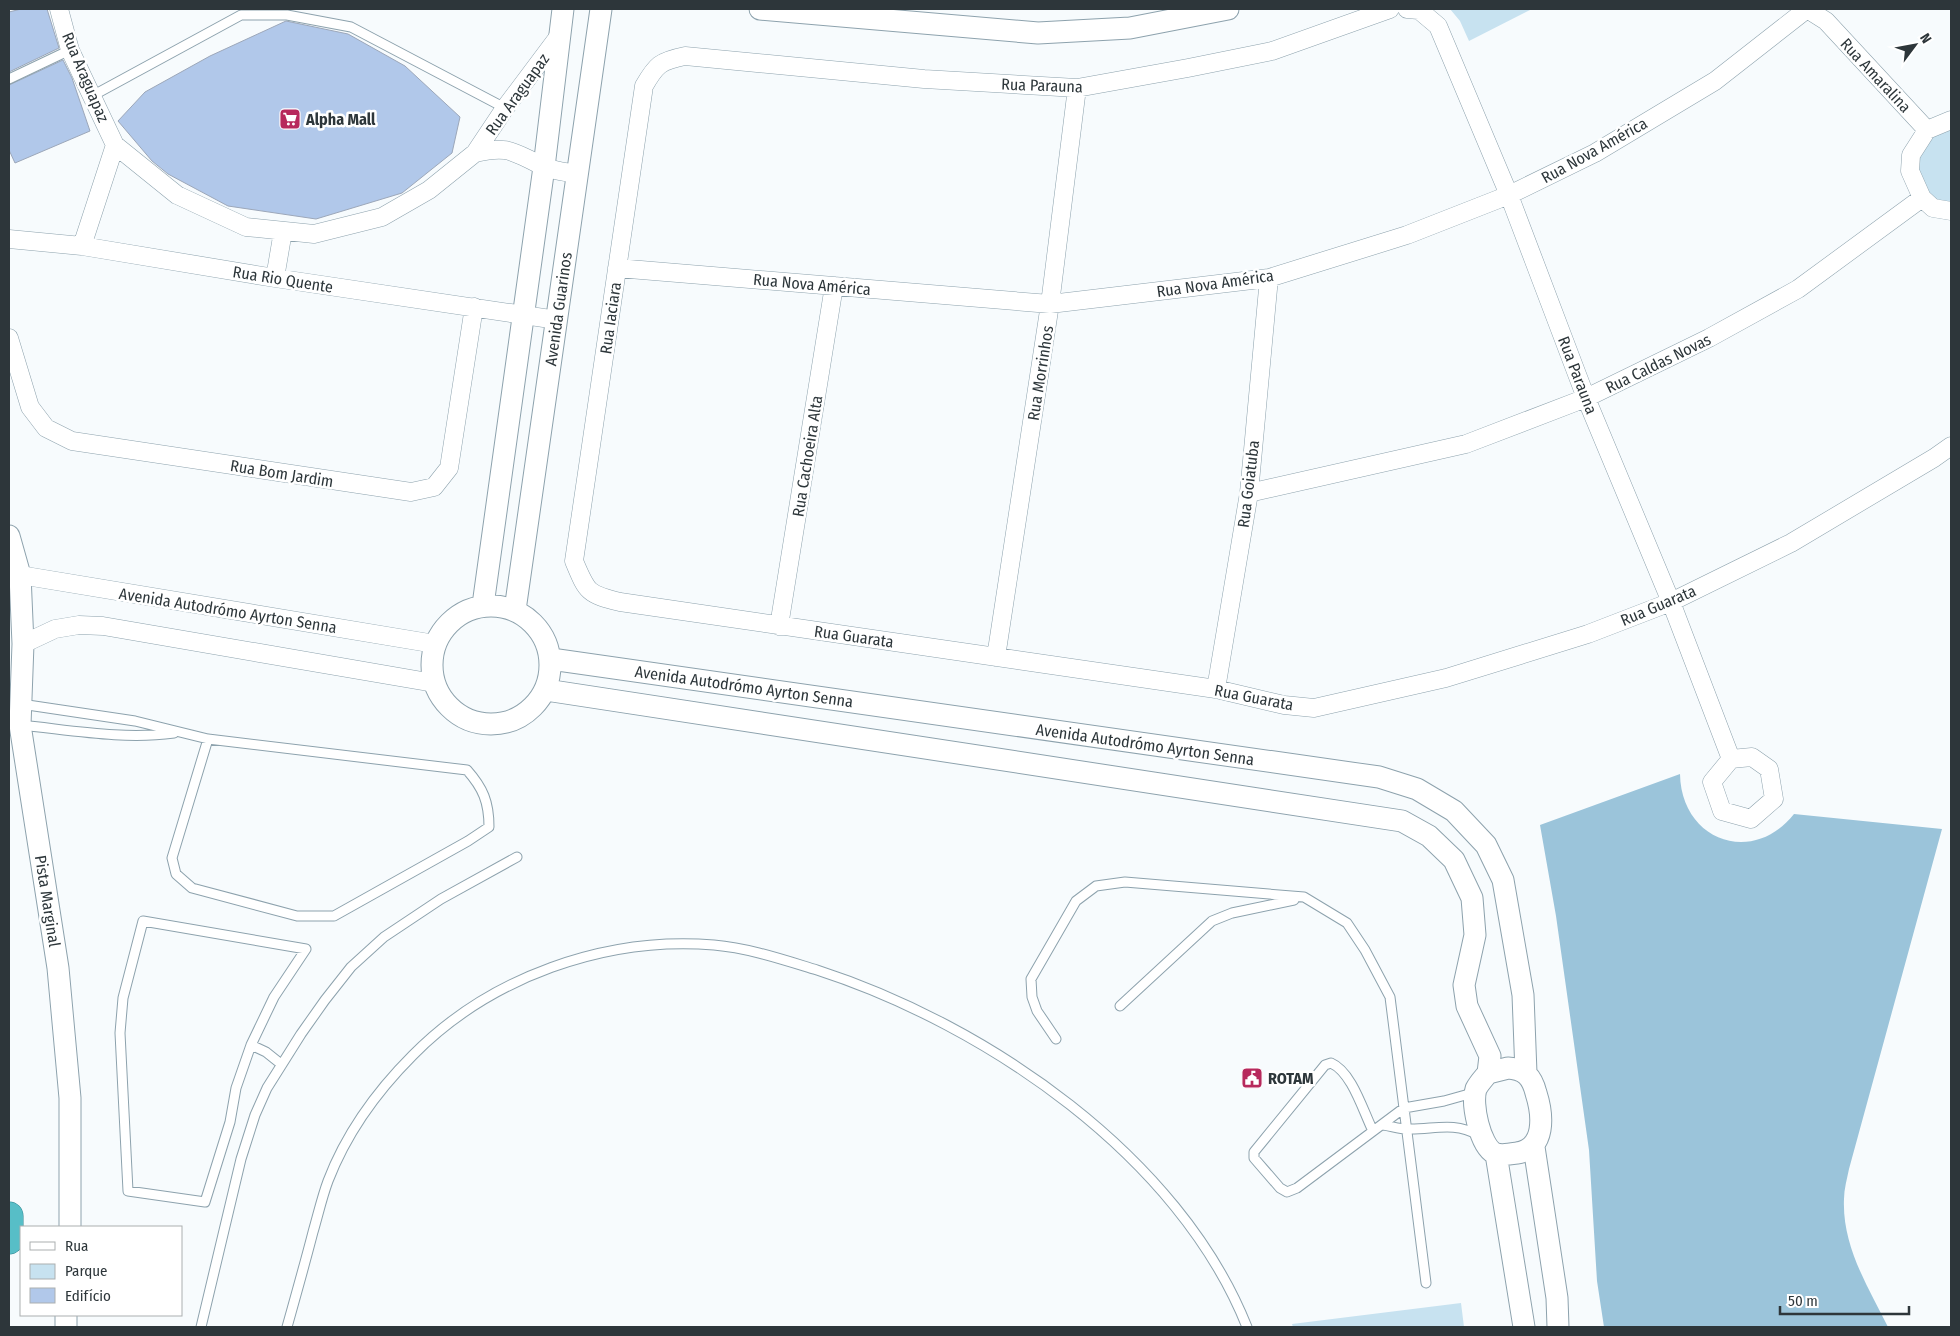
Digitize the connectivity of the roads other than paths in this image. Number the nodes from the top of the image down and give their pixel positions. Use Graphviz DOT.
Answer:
graph roads {
  1 [pos="59,9"];
  2 [pos="563,9"];
  3 [pos="601,9"];
  4 [pos="760,9"];
  5 [pos="787,9"];
  6 [pos="1228,9"];
  7 [pos="1390,9"];
  8 [pos="1407,9"];
  9 [pos="1807,9"];
  10 [pos="1824,15"];
  11 [pos="559,36"];
  12 [pos="70,50"];
  13 [pos="685,56"];
  14 [pos="9,79"];
  15 [pos="1077,88"];
  16 [pos="92,96"];
  17 [pos="505,108"];
  18 [pos="1951,120"];
  19 [pos="1926,130"];
  20 [pos="115,145"];
  21 [pos="475,153"];
  22 [pos="544,167"];
  23 [pos="577,174"];
  24 [pos="1510,195"];
  25 [pos="1922,198"];
  26 [pos="1951,212"];
  27 [pos="283,231"];
  28 [pos="9,239"];
  29 [pos="82,246"];
  30 [pos="617,268"];
  31 [pos="275,278"];
  32 [pos="1269,278"];
  33 [pos="834,286"];
  34 [pos="1050,304"];
  35 [pos="474,307"];
  36 [pos="524,315"];
  37 [pos="557,320"];
  38 [pos="9,338"];
  39 [pos="1586,398"];
  40 [pos="1951,446"];
  41 [pos="1249,493"];
  42 [pos="9,536"];
  43 [pos="15,578"];
  44 [pos="597,597"];
  45 [pos="1671,602"];
  46 [pos="483,605"];
  47 [pos="515,610"];
  48 [pos="779,626"];
  49 [pos="23,644"];
  50 [pos="435,644"];
  51 [pos="996,657"];
  52 [pos="551,659"];
  53 [pos="434,682"];
  54 [pos="1216,689"];
  55 [pos="546,690"];
  56 [pos="102,715"];
  57 [pos="16,716"];
  58 [pos="177,732"];
  59 [pos="102,733"];
  60 [pos="208,739"];
  61 [pos="1731,759"];
  62 [pos="517,857"];
  63 [pos="1304,898"];
  64 [pos="1120,1006"];
  65 [pos="1056,1039"];
  66 [pos="251,1045"];
  67 [pos="282,1064"];
  68 [pos="1526,1073"];
  69 [pos="1482,1081"];
  70 [pos="1404,1108"];
  71 [pos="1383,1125"];
  72 [pos="1406,1129"];
  73 [pos="1373,1131"];
  74 [pos="1482,1137"];
  75 [pos="1534,1146"];
  76 [pos="1496,1154"];
  77 [pos="9,1216"];
  78 [pos="70,1226"];
  79 [pos="9,1240"];
  80 [pos="1426,1283"];
  81 [pos="201,1327"];
  82 [pos="287,1327"];
  83 [pos="1247,1327"];
  84 [pos="1524,1327"];
  85 [pos="1558,1327"];
  1 -- 12 [label="street, Rua Araguapaz"];
  2 -- 11 [label="street, Avenida Guarinos"];
  3 -- 23 [label="street, Avenida Guarinos"];
  4 -- 5 [label="street"];
  5 -- 6 [label="street"];
  7 -- 15 [label="street, Rua Parauna"];
  8 -- 24 [label="street, Rua Parauna"];
  9 -- 10 [label="street, Rua Amaralina"];
  9 -- 24 [label="street, Rua Nova América"];
  10 -- 19 [label="street, Rua Amaralina"];
  11 -- 17 [label="street, Rua Araguapaz"];
  11 -- 22 [label="street, Avenida Guarinos"];
  12 -- 14 [label="lane"];
  12 -- 16 [label="street, Rua Araguapaz"];
  13 -- 15 [label="street, Rua Parauna"];
  13 -- 30 [label="street, Rua Iaciara"];
  15 -- 34 [label="street, Rua Morrinhos"];
  16 -- 17 [label="lane"];
  16 -- 20 [label="street, Rua Araguapaz"];
  17 -- 21 [label="street, Rua Araguapaz"];
  18 -- 19 [label="street"];
  19 -- 25 [label="street"];
  20 -- 27 [label="street, Rua Araguapaz"];
  20 -- 29 [label="street"];
  21 -- 22 [label="street, Rua Araguapaz"];
  21 -- 27 [label="street, Rua Araguapaz"];
  22 -- 23 [label="street, Rua Araguapaz"];
  22 -- 36 [label="street, Avenida Guarinos"];
  23 -- 37 [label="street, Avenida Guarinos"];
  24 -- 32 [label="street, Rua Nova América"];
  24 -- 39 [label="street, Rua Parauna"];
  25 -- 26 [label="street"];
  25 -- 39 [label="street, Rua Caldas Novas"];
  27 -- 31 [label="street"];
  28 -- 29 [label="street, Rua Rio Quente"];
  29 -- 31 [label="street, Rua Rio Quente"];
  30 -- 33 [label="street, Rua Nova América"];
  30 -- 44 [label="street, Rua Iaciara"];
  31 -- 35 [label="street, Rua Rio Quente"];
  32 -- 34 [label="street, Rua Nova América"];
  32 -- 41 [label="street, Rua Goiatuba"];
  33 -- 34 [label="street, Rua Nova América"];
  33 -- 48 [label="street, Rua Cachoeira Alta"];
  34 -- 51 [label="street, Rua Morrinhos"];
  35 -- 36 [label="street, Rua Rio Quente"];
  35 -- 38 [label="street, Rua Bom Jardim"];
  36 -- 37 [label="street, Rua Rio Quente"];
  36 -- 46 [label="street, Avenida Guarinos"];
  37 -- 47 [label="street, Avenida Guarinos"];
  39 -- 41 [label="street, Rua Caldas Novas"];
  39 -- 45 [label="street, Rua Parauna"];
  40 -- 45 [label="street, Rua Guarata"];
  41 -- 54 [label="street, Rua Goiatuba"];
  42 -- 43 [label="street, Pista Marginal"];
  43 -- 49 [label="street, Pista Marginal"];
  43 -- 50 [label="street, Avenida Autodrómo Ayrton Senna"];
  44 -- 48 [label="street, Rua Guarata"];
  45 -- 54 [label="street, Rua Guarata"];
  45 -- 61 [label="street, Rua Parauna"];
  46 -- 47 [label="street"];
  46 -- 50 [label="street"];
  47 -- 52 [label="street"];
  48 -- 51 [label="street, Rua Guarata"];
  49 -- 53 [label="street"];
  49 -- 57 [label="street, Pista Marginal"];
  50 -- 53 [label="street"];
  51 -- 54 [label="street, Rua Guarata"];
  52 -- 55 [label="street"];
  52 -- 68 [label="street, Avenida Autodrómo Ayrton Senna"];
  53 -- 55 [label="street"];
  55 -- 69 [label="street, Avenida Autodrómo Ayrton Senna"];
  56 -- 57 [label="lane"];
  56 -- 58 [label="lane"];
  56 -- 59 [label="lane"];
  57 -- 59 [label="lane"];
  57 -- 78 [label="street, Pista Marginal"];
  58 -- 59 [label="lane"];
  58 -- 60 [label="lane"];
  60 -- 60 [label="lane"];
  62 -- 67 [label="lane"];
  63 -- 64 [label="lane"];
  63 -- 65 [label="lane"];
  63 -- 70 [label="lane"];
  66 -- 66 [label="lane"];
  66 -- 67 [label="lane"];
  67 -- 81 [label="lane"];
  68 -- 69 [label="street"];
  68 -- 75 [label="street, Avenida Autodrómo Ayrton Senna"];
  69 -- 70 [label="lane"];
  69 -- 74 [label="street, Avenida Autodrómo Ayrton Senna"];
  70 -- 71 [label="lane"];
  70 -- 72 [label="lane"];
  71 -- 72 [label="lane"];
  71 -- 73 [label="lane"];
  72 -- 74 [label="lane"];
  72 -- 80 [label="lane"];
  73 -- 73 [label="lane"];
  74 -- 76 [label="street, Avenida Autodrómo Ayrton Senna"];
  75 -- 76 [label="street"];
  75 -- 85 [label="street, Avenida Autodrómo Ayrton Senna"];
  76 -- 84 [label="street, Avenida Autodrómo Ayrton Senna"];
  77 -- 79 [label="highway"];
  82 -- 83 [label="lane"];
}
